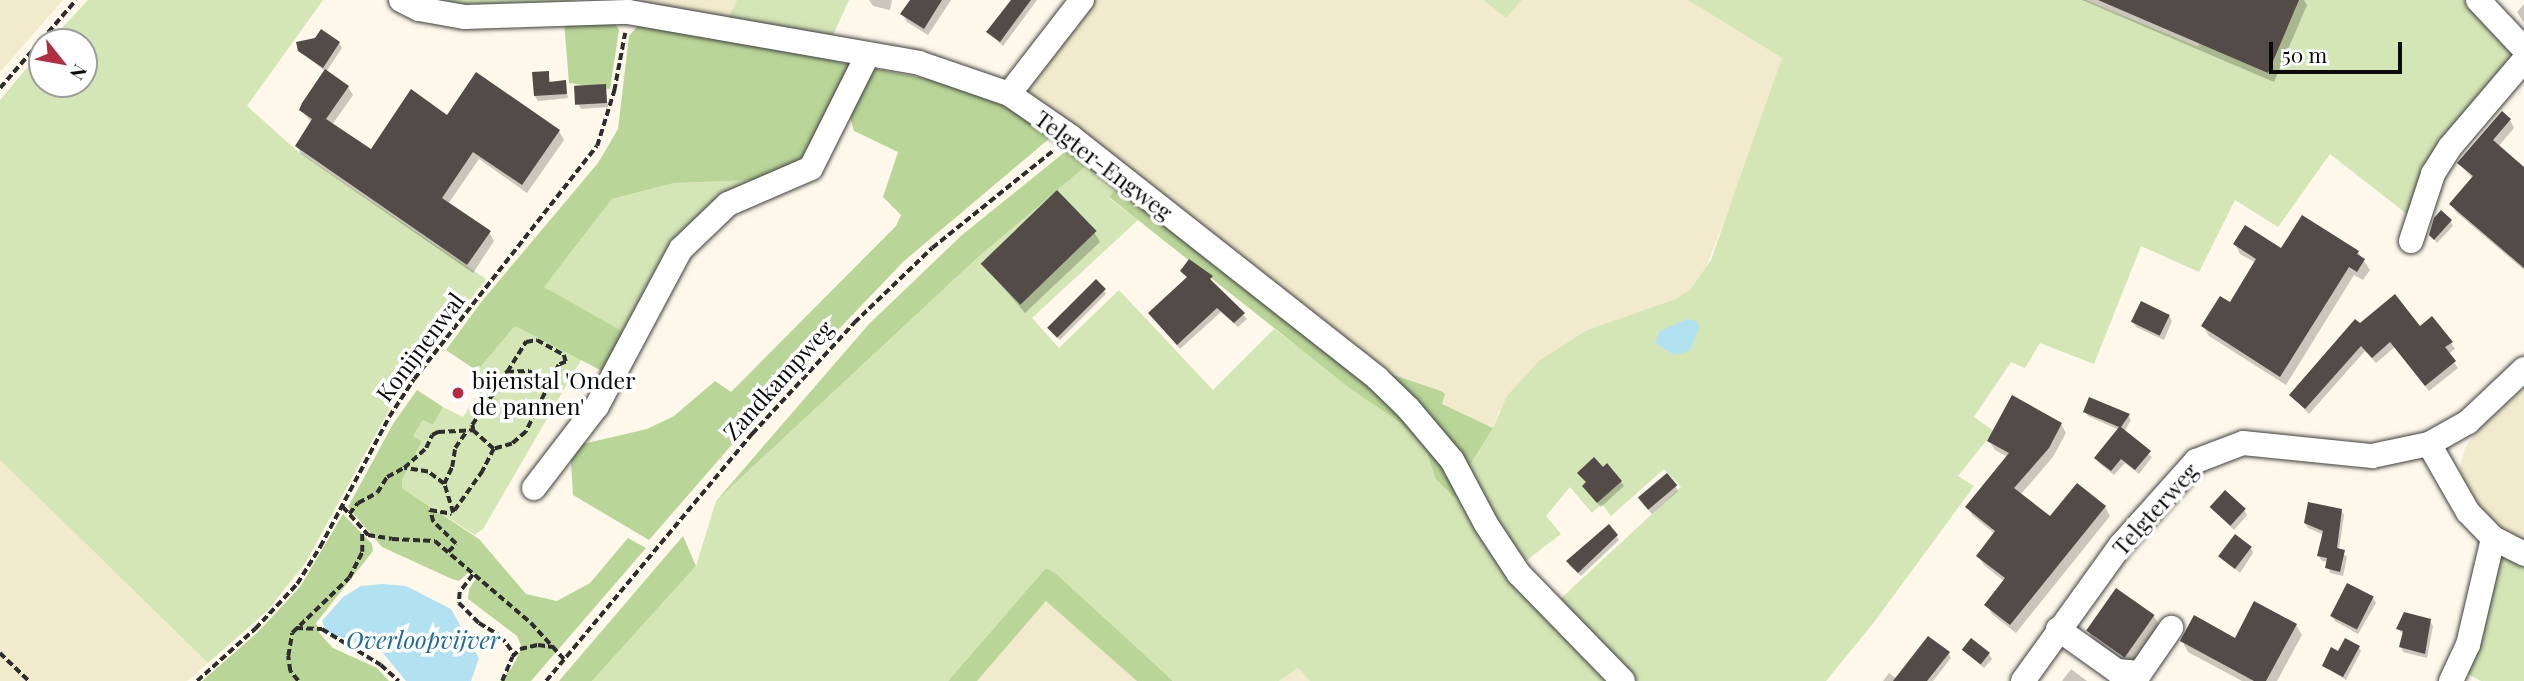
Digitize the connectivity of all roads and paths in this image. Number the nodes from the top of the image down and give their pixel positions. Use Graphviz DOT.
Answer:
graph roads {
  1 [pos="76,0"];
  2 [pos="401,0"];
  3 [pos="1082,0"];
  4 [pos="2478,0"];
  5 [pos="628,12"];
  6 [pos="2524,49"];
  7 [pos="868,54"];
  8 [pos="2524,60"];
  9 [pos="0,88"];
  10 [pos="1009,94"];
  11 [pos="1071,137"];
  12 [pos="2411,241"];
  13 [pos="2524,369"];
  14 [pos="507,372"];
  15 [pos="550,382"];
  16 [pos="467,430"];
  17 [pos="473,430"];
  18 [pos="2429,443"];
  19 [pos="494,449"];
  20 [pos="404,468"];
  21 [pos="444,484"];
  22 [pos="534,488"];
  23 [pos="343,506"];
  24 [pos="349,514"];
  25 [pos="452,514"];
  26 [pos="362,530"];
  27 [pos="2493,538"];
  28 [pos="448,552"];
  29 [pos="2524,554"];
  30 [pos="473,575"];
  31 [pos="296,628"];
  32 [pos="2171,628"];
  33 [pos="2058,629"];
  34 [pos="553,647"];
  35 [pos="0,653"];
  36 [pos="514,654"];
  37 [pos="564,659"];
  38 [pos="29,681"];
  39 [pos="197,681"];
  40 [pos="298,681"];
  41 [pos="399,681"];
  42 [pos="502,681"];
  43 [pos="547,681"];
  44 [pos="1623,681"];
  45 [pos="2023,681"];
  46 [pos="2451,681"];
  1 -- 9 [label="path"];
  2 -- 5 [label="street, Telgter-Engweg"];
  3 -- 10 [label="street"];
  4 -- 6 [label="street"];
  5 -- 7 [label="street, Telgter-Engweg"];
  5 -- 23 [label="path, Konijnenwal"];
  7 -- 10 [label="street, Telgter-Engweg"];
  7 -- 22 [label="street"];
  8 -- 12 [label="street"];
  10 -- 11 [label="street, Telgter-Engweg"];
  11 -- 37 [label="path, Zandkampweg"];
  11 -- 44 [label="street, Telgter-Engweg"];
  13 -- 18 [label="street, Telgterweg"];
  14 -- 15 [label="path"];
  14 -- 15 [label="path"];
  14 -- 17 [label="path"];
  15 -- 19 [label="path"];
  16 -- 17 [label="path"];
  16 -- 20 [label="path"];
  16 -- 21 [label="path"];
  17 -- 19 [label="path"];
  18 -- 27 [label="street"];
  18 -- 33 [label="street, Telgterweg"];
  19 -- 25 [label="path"];
  20 -- 21 [label="path"];
  20 -- 24 [label="path"];
  21 -- 25 [label="path"];
  23 -- 24 [label="path"];
  23 -- 39 [label="path, Konijnenwal"];
  24 -- 26 [label="path"];
  25 -- 28 [label="path"];
  26 -- 28 [label="path"];
  26 -- 31 [label="path"];
  27 -- 29 [label="street"];
  27 -- 46 [label="street"];
  28 -- 30 [label="path"];
  30 -- 34 [label="path"];
  30 -- 36 [label="path"];
  31 -- 40 [label="path"];
  31 -- 41 [label="path"];
  32 -- 33 [label="street"];
  33 -- 45 [label="street, Telgterweg"];
  34 -- 36 [label="path"];
  34 -- 37 [label="path"];
  35 -- 38 [label="path"];
  36 -- 42 [label="path"];
  37 -- 43 [label="path, Zandkampweg"];
}
